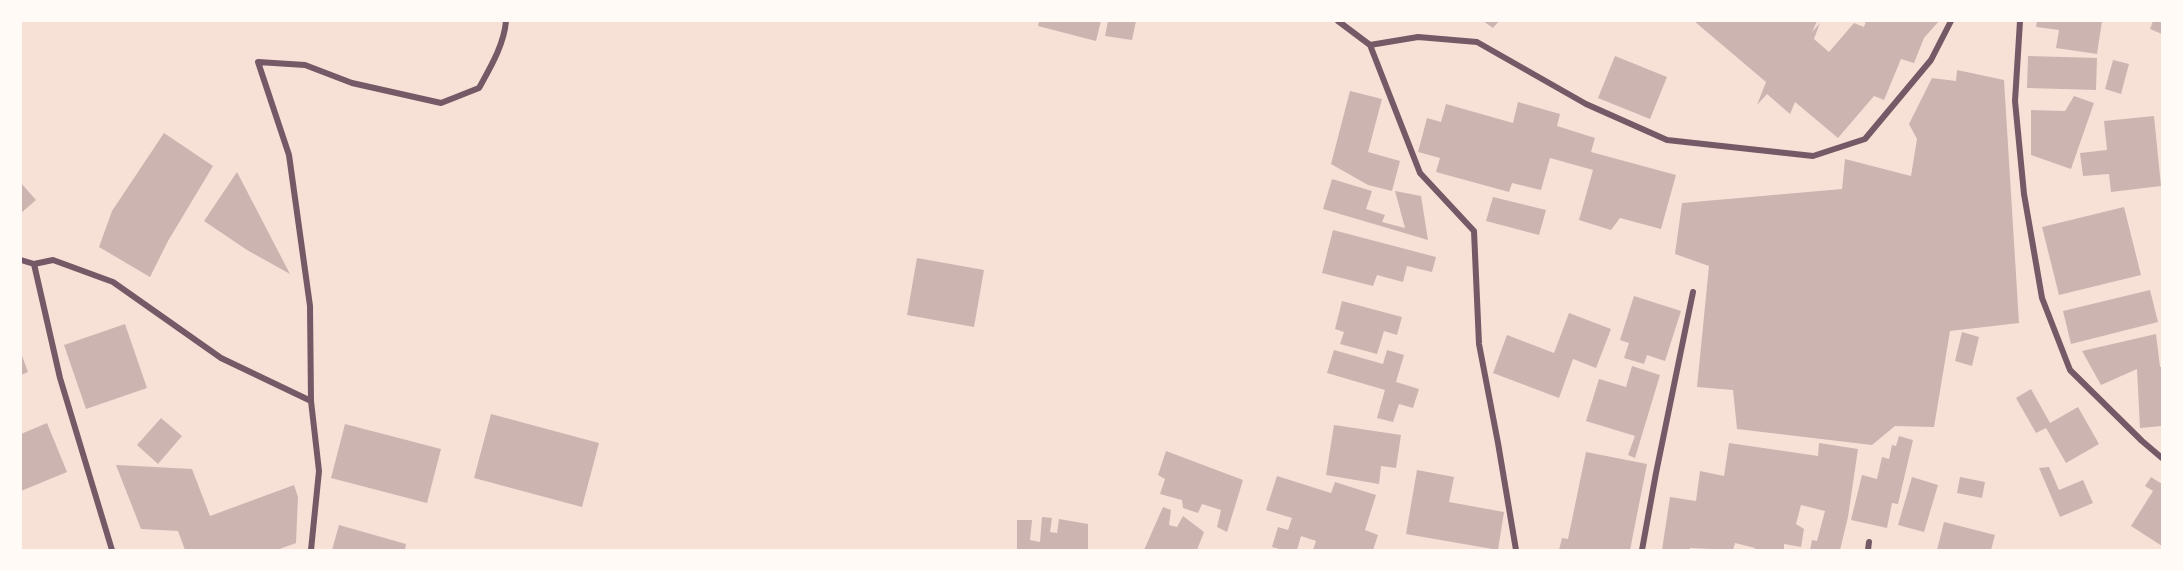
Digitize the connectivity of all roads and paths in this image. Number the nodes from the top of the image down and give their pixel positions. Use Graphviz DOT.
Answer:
graph roads {
  1 [pos="506,21"];
  2 [pos="1338,21"];
  3 [pos="1952,21"];
  4 [pos="2019,21"];
  5 [pos="1370,45"];
  6 [pos="21,260"];
  7 [pos="34,264"];
  8 [pos="1693,292"];
  9 [pos="311,401"];
  10 [pos="2162,458"];
  11 [pos="1869,542"];
  12 [pos="112,550"];
  13 [pos="311,550"];
  14 [pos="1516,550"];
  15 [pos="1642,550"];
  16 [pos="1868,550"];
  1 -- 9 [label="street"];
  2 -- 5 [label="street"];
  3 -- 5 [label="street"];
  4 -- 10 [label="street"];
  5 -- 14 [label="street"];
  6 -- 7 [label="street"];
  7 -- 9 [label="street"];
  7 -- 12 [label="street"];
  8 -- 15 [label="street"];
  9 -- 13 [label="street"];
  11 -- 16 [label="street"];
}
